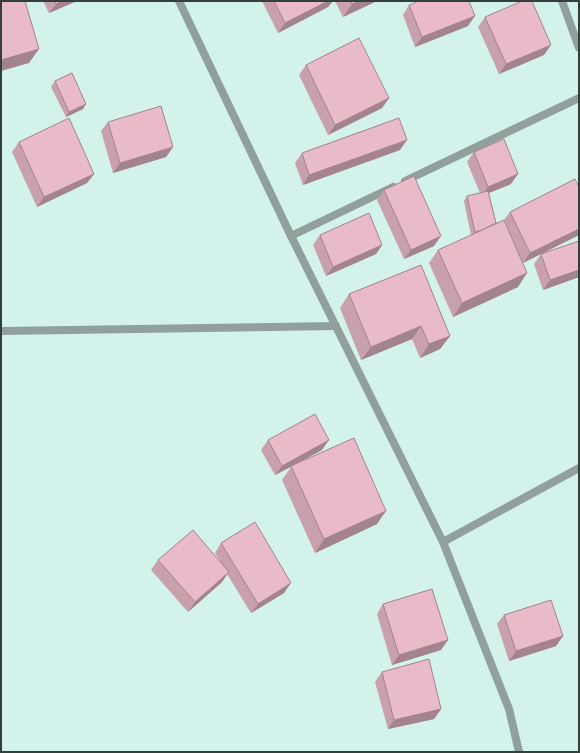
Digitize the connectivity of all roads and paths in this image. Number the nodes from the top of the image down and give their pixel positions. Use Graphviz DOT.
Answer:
graph roads {
  1 [pos="179,1"];
  2 [pos="562,1"];
  3 [pos="579,48"];
  4 [pos="579,98"];
  5 [pos="291,236"];
  6 [pos="336,326"];
  7 [pos="1,331"];
  8 [pos="579,468"];
  9 [pos="444,542"];
  10 [pos="519,752"];
  1 -- 5 [label="street"];
  2 -- 3 [label="street"];
  4 -- 5 [label="street"];
  5 -- 6 [label="street"];
  6 -- 7 [label="street"];
  6 -- 9 [label="street"];
  8 -- 9 [label="street"];
  9 -- 10 [label="street"];
}
